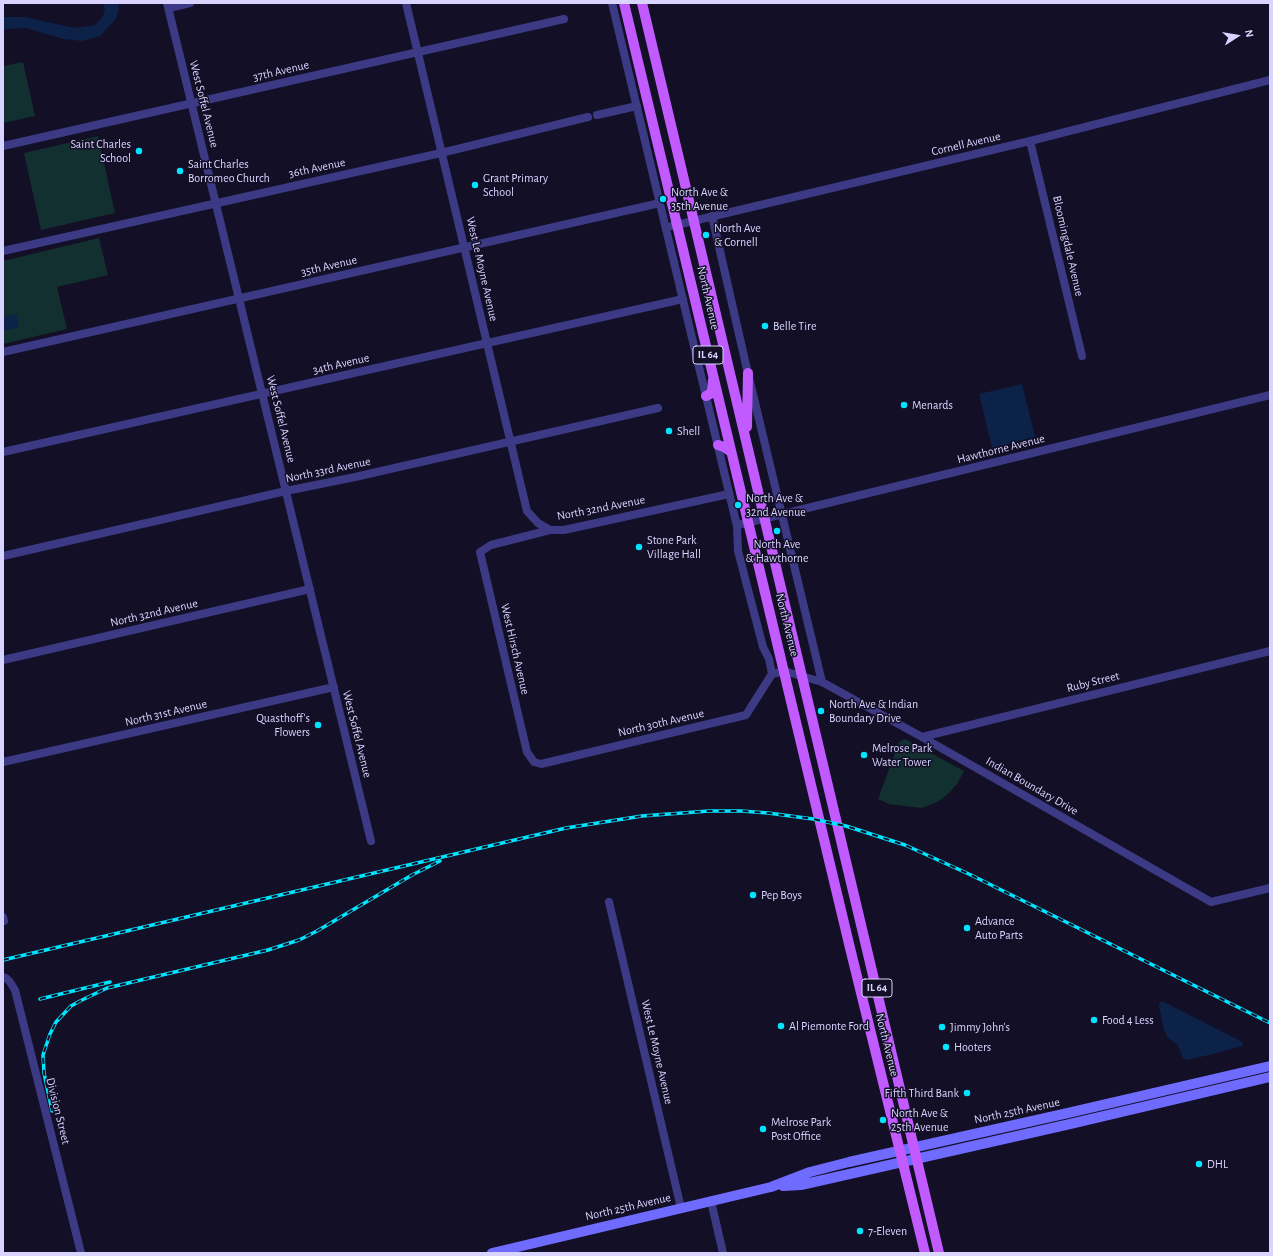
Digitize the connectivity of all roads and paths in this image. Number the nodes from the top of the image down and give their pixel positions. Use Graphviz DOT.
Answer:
graph roads {
  1 [pos="190,3"];
  2 [pos="406,3"];
  3 [pos="612,3"];
  4 [pos="624,3"];
  5 [pos="642,3"];
  6 [pos="168,6"];
  7 [pos="564,20"];
  8 [pos="418,52"];
  9 [pos="1270,80"];
  10 [pos="192,103"];
  11 [pos="637,106"];
  12 [pos="1030,141"];
  13 [pos="3,146"];
  14 [pos="442,153"];
  15 [pos="216,202"];
  16 [pos="660,203"];
  17 [pos="712,216"];
  18 [pos="694,220"];
  19 [pos="678,224"];
  20 [pos="666,227"];
  21 [pos="464,248"];
  22 [pos="3,251"];
  23 [pos="239,298"];
  24 [pos="683,300"];
  25 [pos="487,344"];
  26 [pos="3,352"];
  27 [pos="1082,356"];
  28 [pos="748,372"];
  29 [pos="713,376"];
  30 [pos="262,394"];
  31 [pos="1270,395"];
  32 [pos="703,397"];
  33 [pos="658,408"];
  34 [pos="510,441"];
  35 [pos="718,445"];
  36 [pos="749,451"];
  37 [pos="3,452"];
  38 [pos="732,452"];
  39 [pos="286,491"];
  40 [pos="729,494"];
  41 [pos="782,515"];
  42 [pos="765,519"];
  43 [pos="748,523"];
  44 [pos="737,526"];
  45 [pos="550,530"];
  46 [pos="480,552"];
  47 [pos="3,556"];
  48 [pos="310,589"];
  49 [pos="1270,651"];
  50 [pos="3,660"];
  51 [pos="784,670"];
  52 [pos="772,674"];
  53 [pos="802,676"];
  54 [pos="822,682"];
  55 [pos="334,687"];
  56 [pos="922,737"];
  57 [pos="527,752"];
  58 [pos="3,762"];
  59 [pos="371,841"];
  60 [pos="1270,888"];
  61 [pos="609,902"];
  62 [pos="4,977"];
  63 [pos="879,998"];
  64 [pos="864,1002"];
  65 [pos="892,1055"];
  66 [pos="877,1059"];
  67 [pos="1270,1066"];
  68 [pos="1270,1077"];
  69 [pos="914,1147"];
  70 [pos="900,1150"];
  71 [pos="916,1158"];
  72 [pos="903,1161"];
  73 [pos="771,1187"];
  74 [pos="711,1201"];
  75 [pos="681,1208"];
  76 [pos="509,1251"];
  77 [pos="939,1252"];
  78 [pos="81,1253"];
  79 [pos="492,1253"];
  80 [pos="724,1253"];
  81 [pos="926,1253"];
  1 -- 6 [label="street"];
  2 -- 8 [label="street, West Le Moyne Avenue"];
  3 -- 11 [label="street, North Avenue"];
  4 -- 19 [label="main road, North Avenue / IL 64"];
  5 -- 18 [label="main road, North Avenue / IL 64"];
  6 -- 10 [label="street, West Soffel Avenue"];
  7 -- 8 [label="street, 37th Avenue"];
  8 -- 10 [label="street, 37th Avenue"];
  8 -- 14 [label="street, West Le Moyne Avenue"];
  9 -- 12 [label="street, Cornell Avenue"];
  10 -- 13 [label="street, 37th Avenue"];
  10 -- 15 [label="street, West Soffel Avenue"];
  11 -- 14 [label="street, 36th Avenue"];
  11 -- 16 [label="street, North Avenue"];
  12 -- 17 [label="street, Cornell Avenue"];
  12 -- 27 [label="street, Bloomingdale Avenue"];
  14 -- 15 [label="street, 36th Avenue"];
  14 -- 21 [label="street, West Le Moyne Avenue"];
  15 -- 22 [label="street, 36th Avenue"];
  15 -- 23 [label="street, West Soffel Avenue"];
  16 -- 20 [label="street, North Avenue"];
  16 -- 21 [label="street, 35th Avenue"];
  17 -- 18 [label="street, Cornell Avenue"];
  17 -- 28 [label="street, North Avenue"];
  18 -- 19 [label="street, Cornell Avenue"];
  18 -- 36 [label="main road, North Avenue / IL 64"];
  19 -- 20 [label="street, Cornell Avenue"];
  19 -- 29 [label="main road, North Avenue / IL 64"];
  20 -- 24 [label="street, North Avenue"];
  21 -- 23 [label="street, 35th Avenue"];
  21 -- 25 [label="street, West Le Moyne Avenue"];
  23 -- 26 [label="street, 35th Avenue"];
  23 -- 30 [label="street, West Soffel Avenue"];
  24 -- 25 [label="street, 34th Avenue"];
  24 -- 32 [label="street, North Avenue"];
  25 -- 30 [label="street, 34th Avenue"];
  25 -- 34 [label="street, West Le Moyne Avenue"];
  28 -- 36 [label="main road"];
  28 -- 41 [label="street, North Avenue"];
  29 -- 32 [label="main road"];
  29 -- 38 [label="main road, North Avenue / IL 64"];
  30 -- 37 [label="street, 34th Avenue"];
  30 -- 39 [label="street, West Soffel Avenue"];
  31 -- 41 [label="street, Hawthorne Avenue"];
  32 -- 35 [label="street, North Avenue"];
  33 -- 34 [label="street, North 33rd Avenue"];
  34 -- 39 [label="street, North 33rd Avenue"];
  34 -- 45 [label="street, West Le Moyne Avenue"];
  35 -- 38 [label="main road"];
  35 -- 40 [label="street, North Avenue"];
  36 -- 42 [label="main road, North Avenue / IL 64"];
  38 -- 43 [label="main road, North Avenue / IL 64"];
  39 -- 47 [label="street, North 33rd Avenue"];
  39 -- 48 [label="street, West Soffel Avenue"];
  40 -- 44 [label="street, North Avenue"];
  40 -- 45 [label="street, North 32nd Avenue"];
  41 -- 42 [label="street, Hawthorne Avenue"];
  41 -- 54 [label="street, North Avenue"];
  42 -- 43 [label="street, Hawthorne Avenue"];
  42 -- 53 [label="main road, North Avenue / IL 64"];
  43 -- 44 [label="street, Hawthorne Avenue"];
  43 -- 51 [label="main road, North Avenue / IL 64"];
  44 -- 52 [label="street, North Avenue"];
  45 -- 46 [label="street, North 32nd Avenue"];
  46 -- 57 [label="street, West Hirsch Avenue"];
  48 -- 50 [label="street, North 32nd Avenue"];
  48 -- 55 [label="street, West Soffel Avenue"];
  49 -- 56 [label="street, Ruby Street"];
  51 -- 52 [label="street"];
  51 -- 53 [label="street, Indian Boundary Drive"];
  51 -- 64 [label="main road, North Avenue / IL 64"];
  52 -- 57 [label="street, North 30th Avenue"];
  53 -- 54 [label="street, Indian Boundary Drive"];
  53 -- 63 [label="main road, North Avenue / IL 64"];
  54 -- 56 [label="street, Indian Boundary Drive"];
  55 -- 58 [label="street, North 31st Avenue"];
  55 -- 59 [label="street, West Soffel Avenue"];
  56 -- 60 [label="street, Indian Boundary Drive"];
  61 -- 75 [label="street, West Le Moyne Avenue"];
  62 -- 78 [label="street, Division Street"];
  63 -- 64 [label="main road"];
  63 -- 65 [label="main road, North Avenue / IL 64"];
  64 -- 66 [label="main road, North Avenue / IL 64"];
  65 -- 66 [label="main road"];
  65 -- 69 [label="main road, North Avenue / IL 64"];
  66 -- 70 [label="main road, North Avenue / IL 64"];
  67 -- 69 [label="main road, North 25th Avenue"];
  68 -- 71 [label="main road, North 25th Avenue"];
  69 -- 70 [label="main road, North 25th Avenue"];
  69 -- 71 [label="main road, North Avenue / IL 64"];
  70 -- 72 [label="main road, North Avenue / IL 64"];
  70 -- 73 [label="main road, North 25th Avenue"];
  71 -- 72 [label="main road, North 25th Avenue"];
  71 -- 77 [label="main road, North Avenue / IL 64"];
  72 -- 73 [label="main road, North 25th Avenue"];
  72 -- 81 [label="main road, North Avenue / IL 64"];
  73 -- 74 [label="main road, North 25th Avenue"];
  74 -- 75 [label="main road, North 25th Avenue"];
  74 -- 80 [label="street"];
  75 -- 76 [label="main road, North 25th Avenue"];
  76 -- 79 [label="main road, North 25th Avenue"];
  77 -- 81 [label="street"];
}
